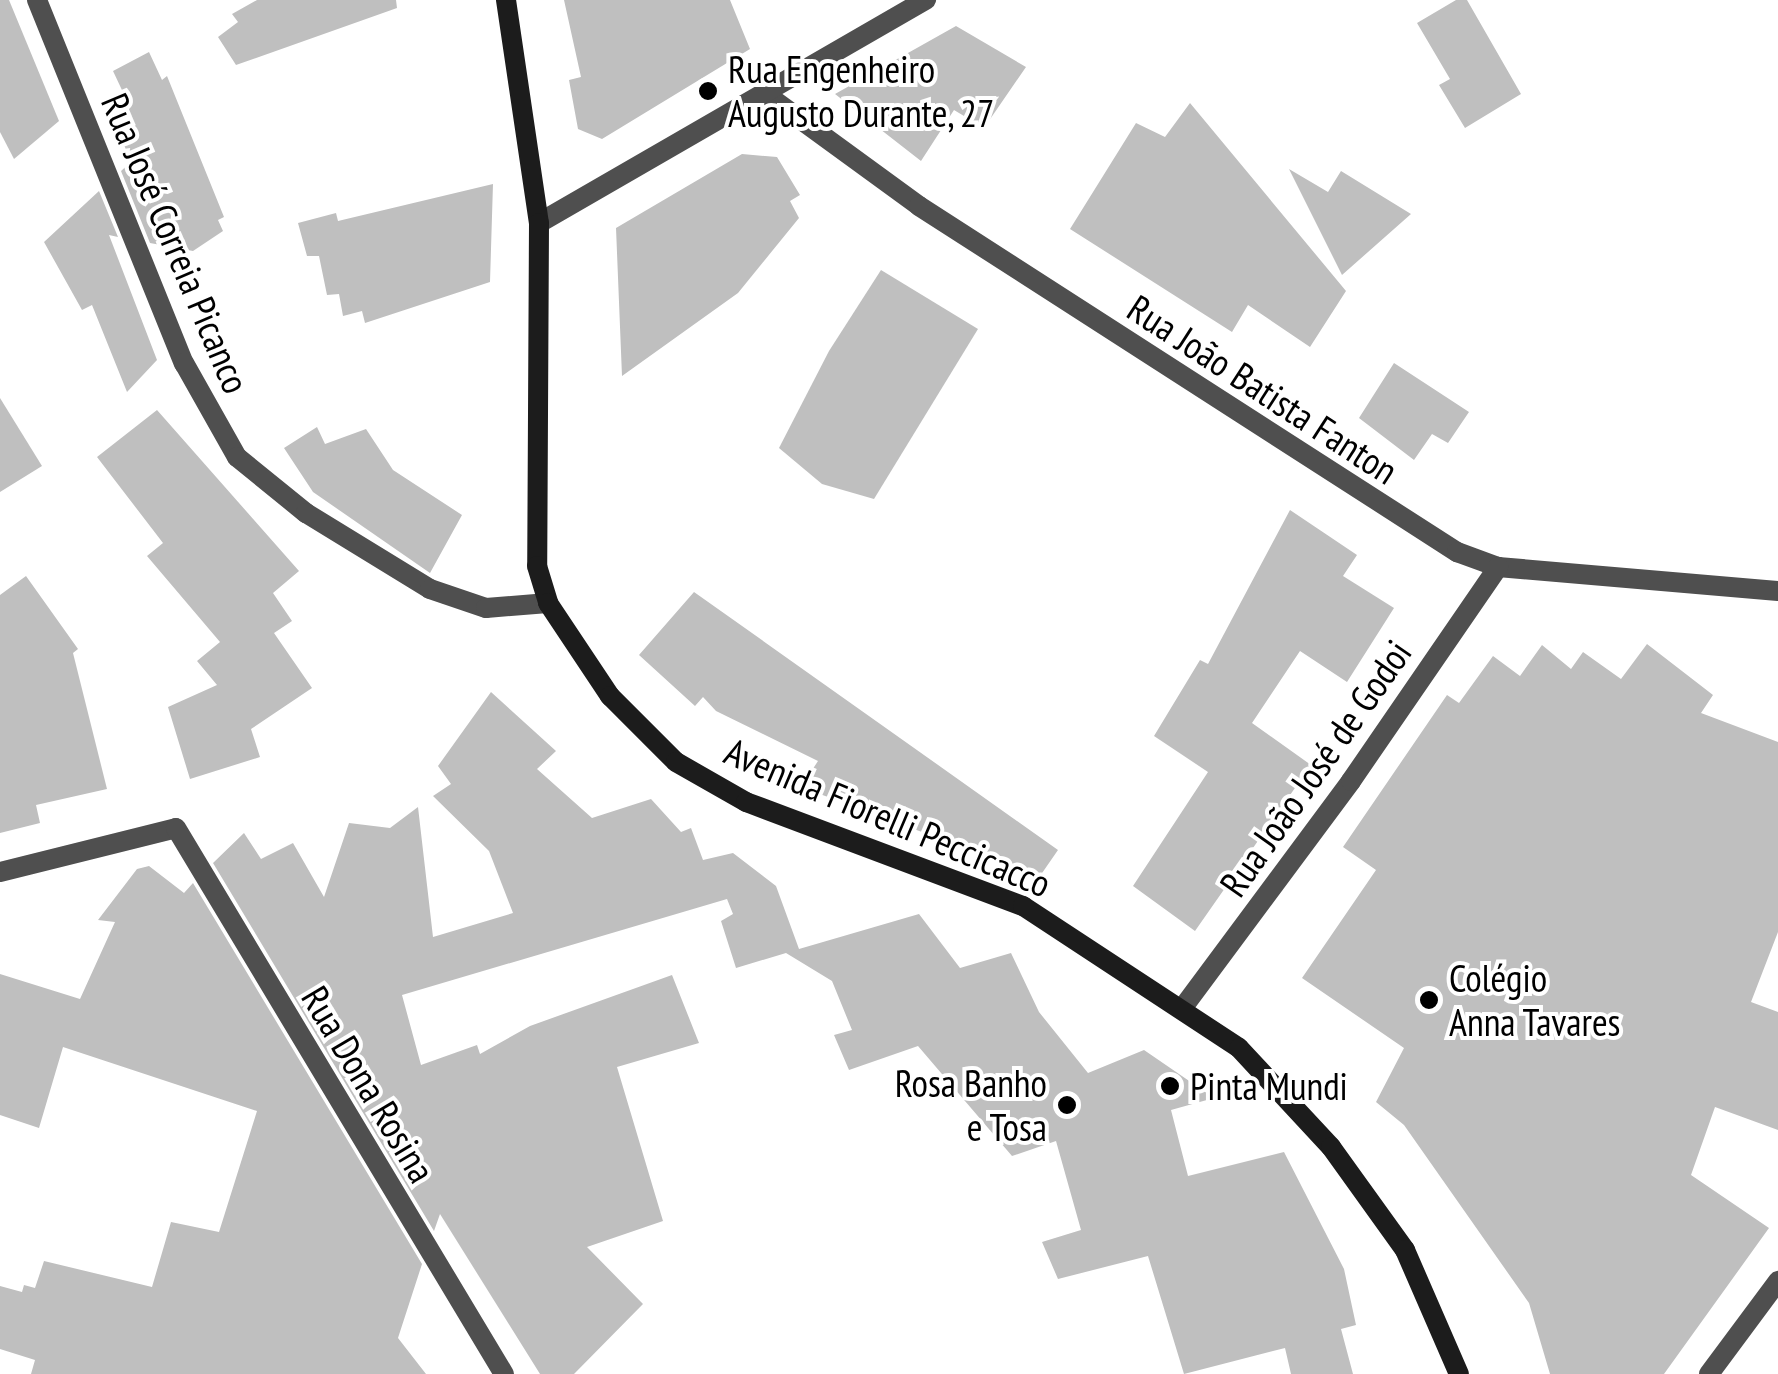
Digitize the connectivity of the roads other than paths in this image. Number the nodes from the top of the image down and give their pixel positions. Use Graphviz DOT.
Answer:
graph roads {
  1 [pos="36,0"];
  2 [pos="506,0"];
  3 [pos="926,0"];
  4 [pos="768,94"];
  5 [pos="539,224"];
  6 [pos="1498,566"];
  7 [pos="1778,591"];
  8 [pos="548,603"];
  9 [pos="0,872"];
  10 [pos="1184,1006"];
  11 [pos="1778,1280"];
  12 [pos="1451,1351"];
  13 [pos="504,1374"];
  14 [pos="1459,1374"];
  15 [pos="1473,1374"];
  16 [pos="1708,1374"];
  1 -- 8 [label="street, Rua José Correia Picanco"];
  2 -- 5 [label="main road, Avenida Fiorelli Peccicacco"];
  3 -- 4 [label="street"];
  4 -- 5 [label="street"];
  4 -- 6 [label="street, Rua João Batista Fanton"];
  5 -- 8 [label="main road, Avenida Fiorelli Peccicacco"];
  6 -- 7 [label="street, Rua João Batista Fanton"];
  6 -- 10 [label="street, Rua João José de Godoi"];
  8 -- 10 [label="main road, Avenida Fiorelli Peccicacco"];
  9 -- 13 [label="street, Rua Dona Rosina"];
  10 -- 12 [label="main road, Avenida Fiorelli Peccicacco"];
  11 -- 16 [label="street"];
  12 -- 14 [label="main road, Avenida Fiorelli Peccicacco"];
  12 -- 15 [label="main road, Avenida Fiorelli Peccicacco"];
}
